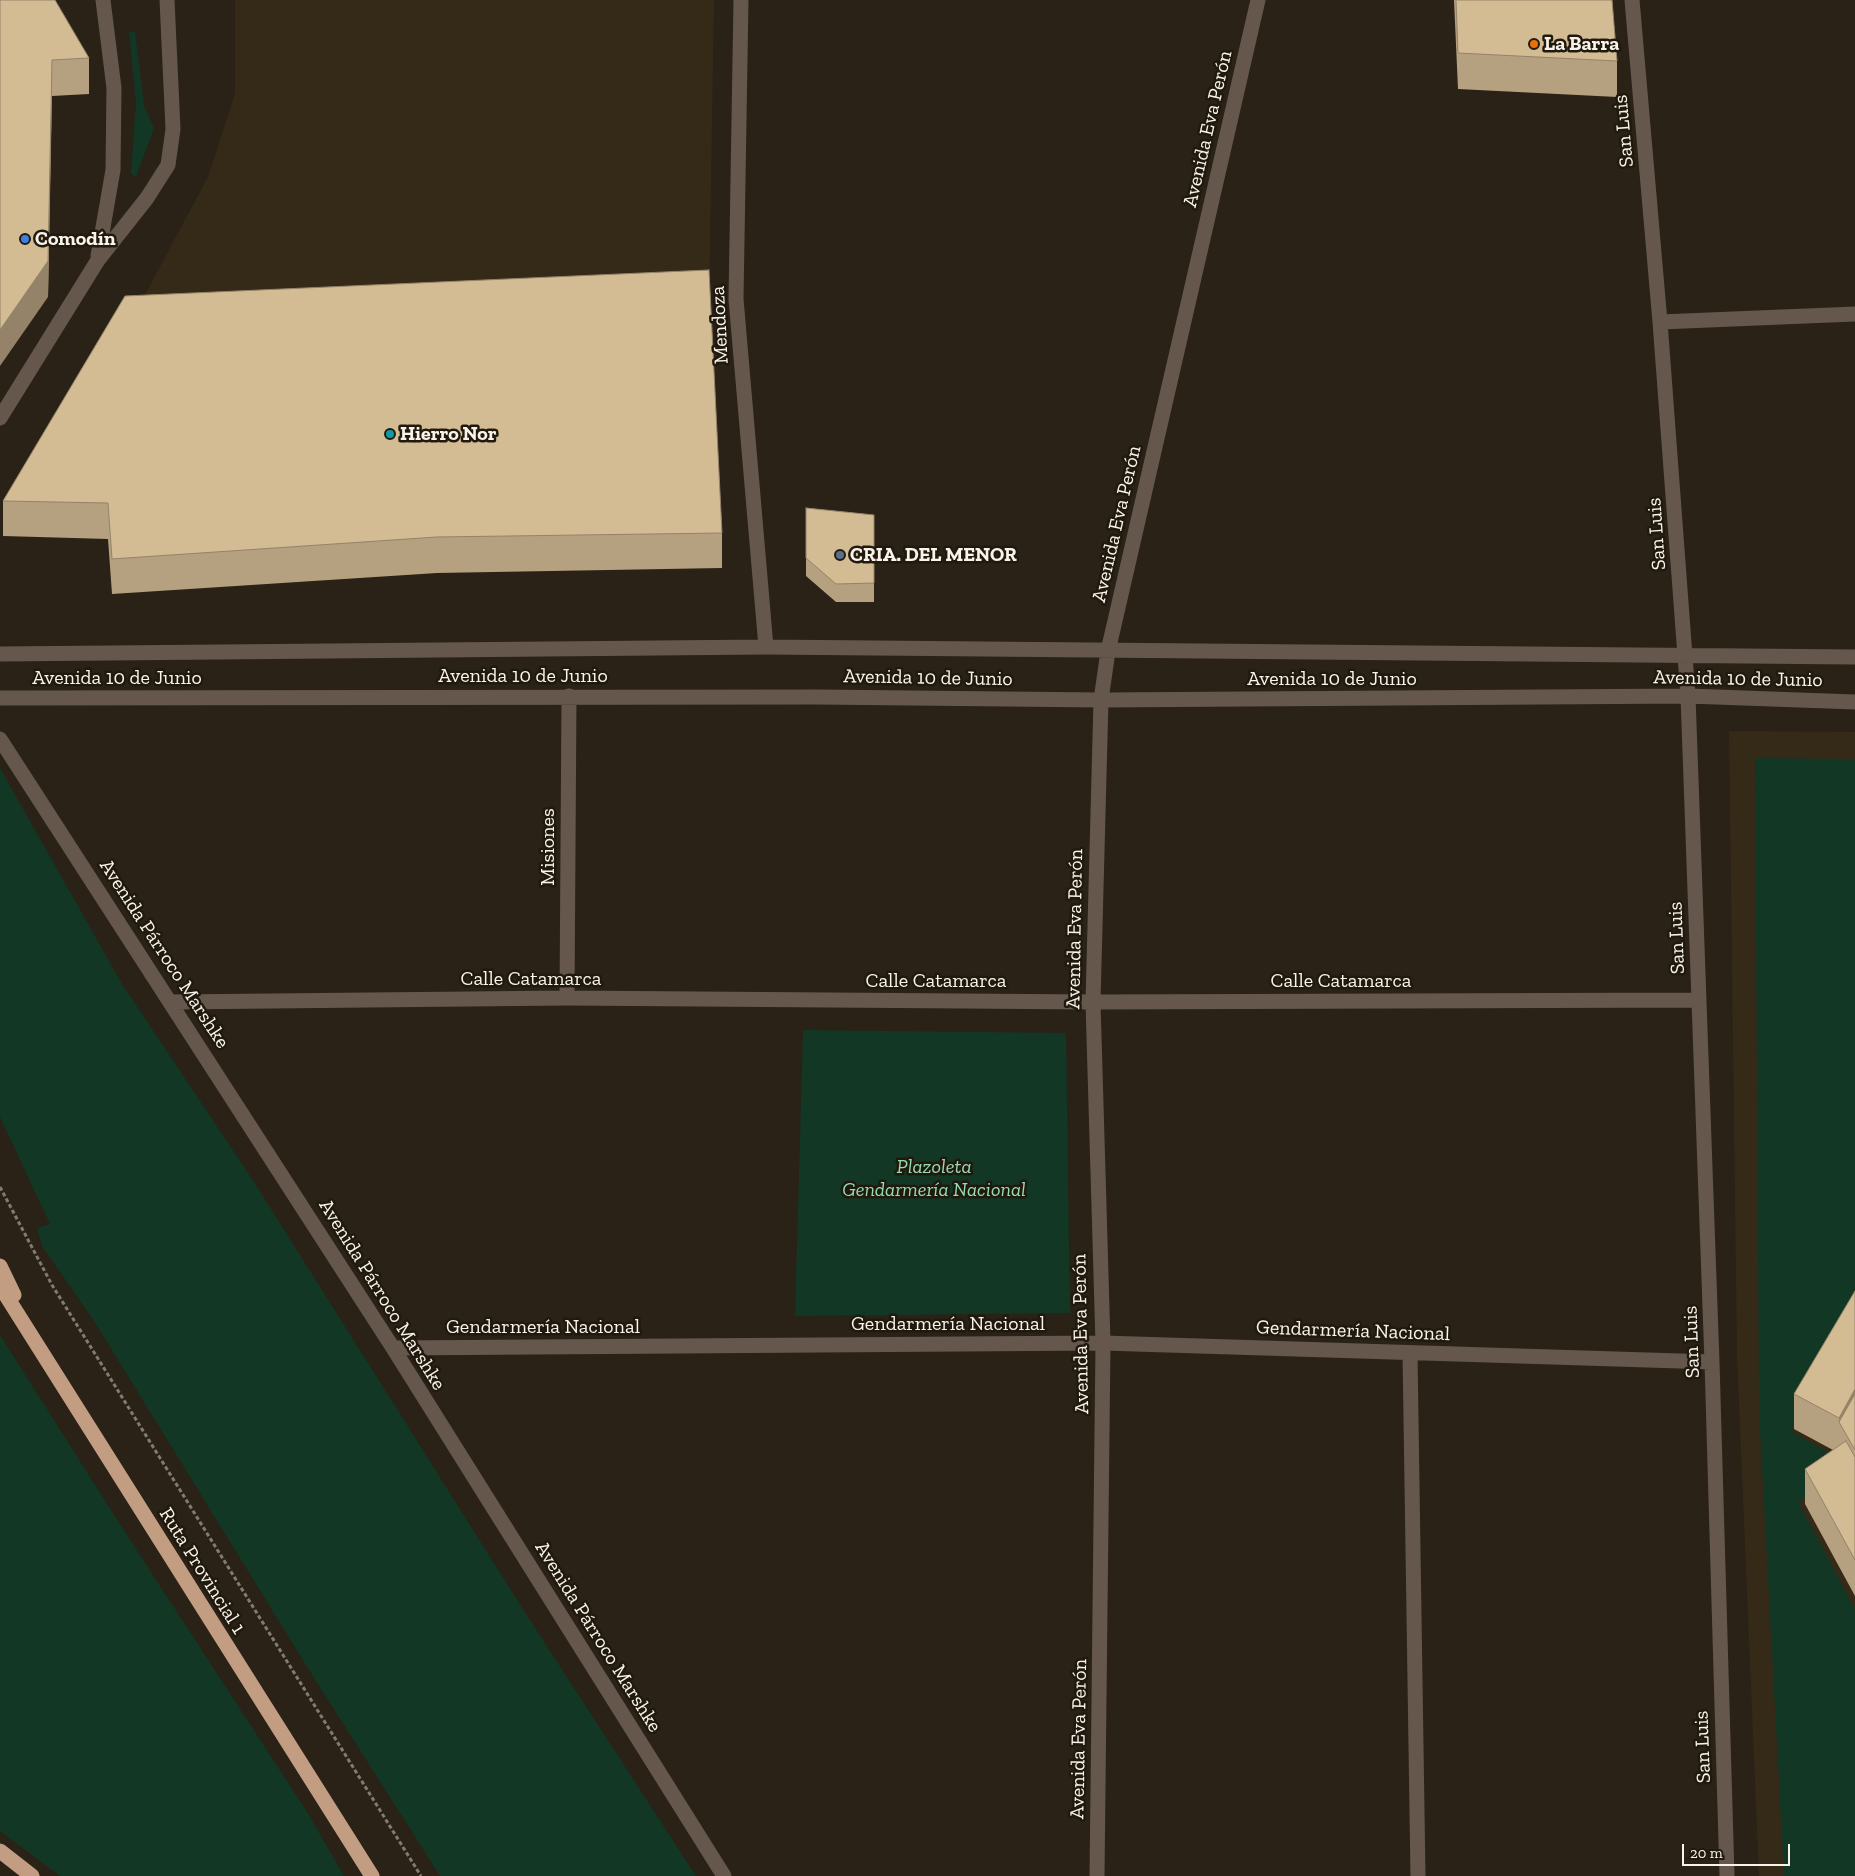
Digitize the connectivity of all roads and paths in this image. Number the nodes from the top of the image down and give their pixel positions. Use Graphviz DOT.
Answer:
graph roads {
  1 [pos="103,0"];
  2 [pos="167,0"];
  3 [pos="741,0"];
  4 [pos="1258,0"];
  5 [pos="1632,0"];
  6 [pos="98,260"];
  7 [pos="1855,314"];
  8 [pos="1660,322"];
  9 [pos="0,418"];
  10 [pos="766,647"];
  11 [pos="1108,651"];
  12 [pos="0,654"];
  13 [pos="1686,654"];
  14 [pos="1855,657"];
  15 [pos="569,696"];
  16 [pos="1688,696"];
  17 [pos="0,698"];
  18 [pos="1101,700"];
  19 [pos="1855,702"];
  20 [pos="0,739"];
  21 [pos="567,998"];
  22 [pos="1700,1000"];
  23 [pos="172,1002"];
  24 [pos="1093,1002"];
  25 [pos="0,1187"];
  26 [pos="0,1266"];
  27 [pos="0,1286"];
  28 [pos="1103,1343"];
  29 [pos="37,1344"];
  30 [pos="393,1348"];
  31 [pos="1410,1353"];
  32 [pos="1712,1362"];
  33 [pos="0,1851"];
  34 [pos="32,1876"];
  35 [pos="372,1876"];
  36 [pos="421,1876"];
  37 [pos="724,1876"];
  38 [pos="1097,1876"];
  39 [pos="1418,1876"];
  40 [pos="1727,1876"];
  1 -- 6 [label="street"];
  2 -- 6 [label="street"];
  3 -- 10 [label="street, Mendoza"];
  4 -- 11 [label="street, Avenida Eva Perón"];
  5 -- 8 [label="street, San Luis"];
  6 -- 9 [label="street"];
  7 -- 8 [label="street"];
  8 -- 13 [label="street, San Luis"];
  10 -- 11 [label="street, Avenida 10 de Junio"];
  10 -- 12 [label="street, Avenida 10 de Junio"];
  11 -- 13 [label="street, Avenida 10 de Junio"];
  11 -- 18 [label="street, Avenida Eva Perón"];
  13 -- 14 [label="street, Avenida 10 de Junio"];
  13 -- 16 [label="street, San Luis"];
  15 -- 17 [label="street, Avenida 10 de Junio"];
  15 -- 18 [label="street, Avenida 10 de Junio"];
  15 -- 21 [label="street, Misiones"];
  16 -- 18 [label="street, Avenida 10 de Junio"];
  16 -- 19 [label="street, Avenida 10 de Junio"];
  16 -- 22 [label="street, San Luis"];
  18 -- 24 [label="street, Avenida Eva Perón"];
  20 -- 23 [label="street, Avenida Párroco Marshke"];
  21 -- 23 [label="street, Calle Catamarca"];
  21 -- 24 [label="street, Calle Catamarca"];
  22 -- 24 [label="street, Calle Catamarca"];
  22 -- 32 [label="street, San Luis"];
  23 -- 30 [label="street, Avenida Párroco Marshke"];
  24 -- 28 [label="street, Avenida Eva Perón"];
  25 -- 36 [label="path"];
  26 -- 29 [label="highway"];
  27 -- 29 [label="highway, Ruta Provincial 1"];
  28 -- 30 [label="street, Gendarmería Nacional"];
  28 -- 31 [label="street, Gendarmería Nacional"];
  28 -- 38 [label="street, Avenida Eva Perón"];
  29 -- 35 [label="highway, Ruta Provincial 1"];
  30 -- 37 [label="street, Avenida Párroco Marshke"];
  31 -- 32 [label="street, Gendarmería Nacional"];
  31 -- 39 [label="street"];
  32 -- 40 [label="street, San Luis"];
  33 -- 34 [label="highway"];
}
